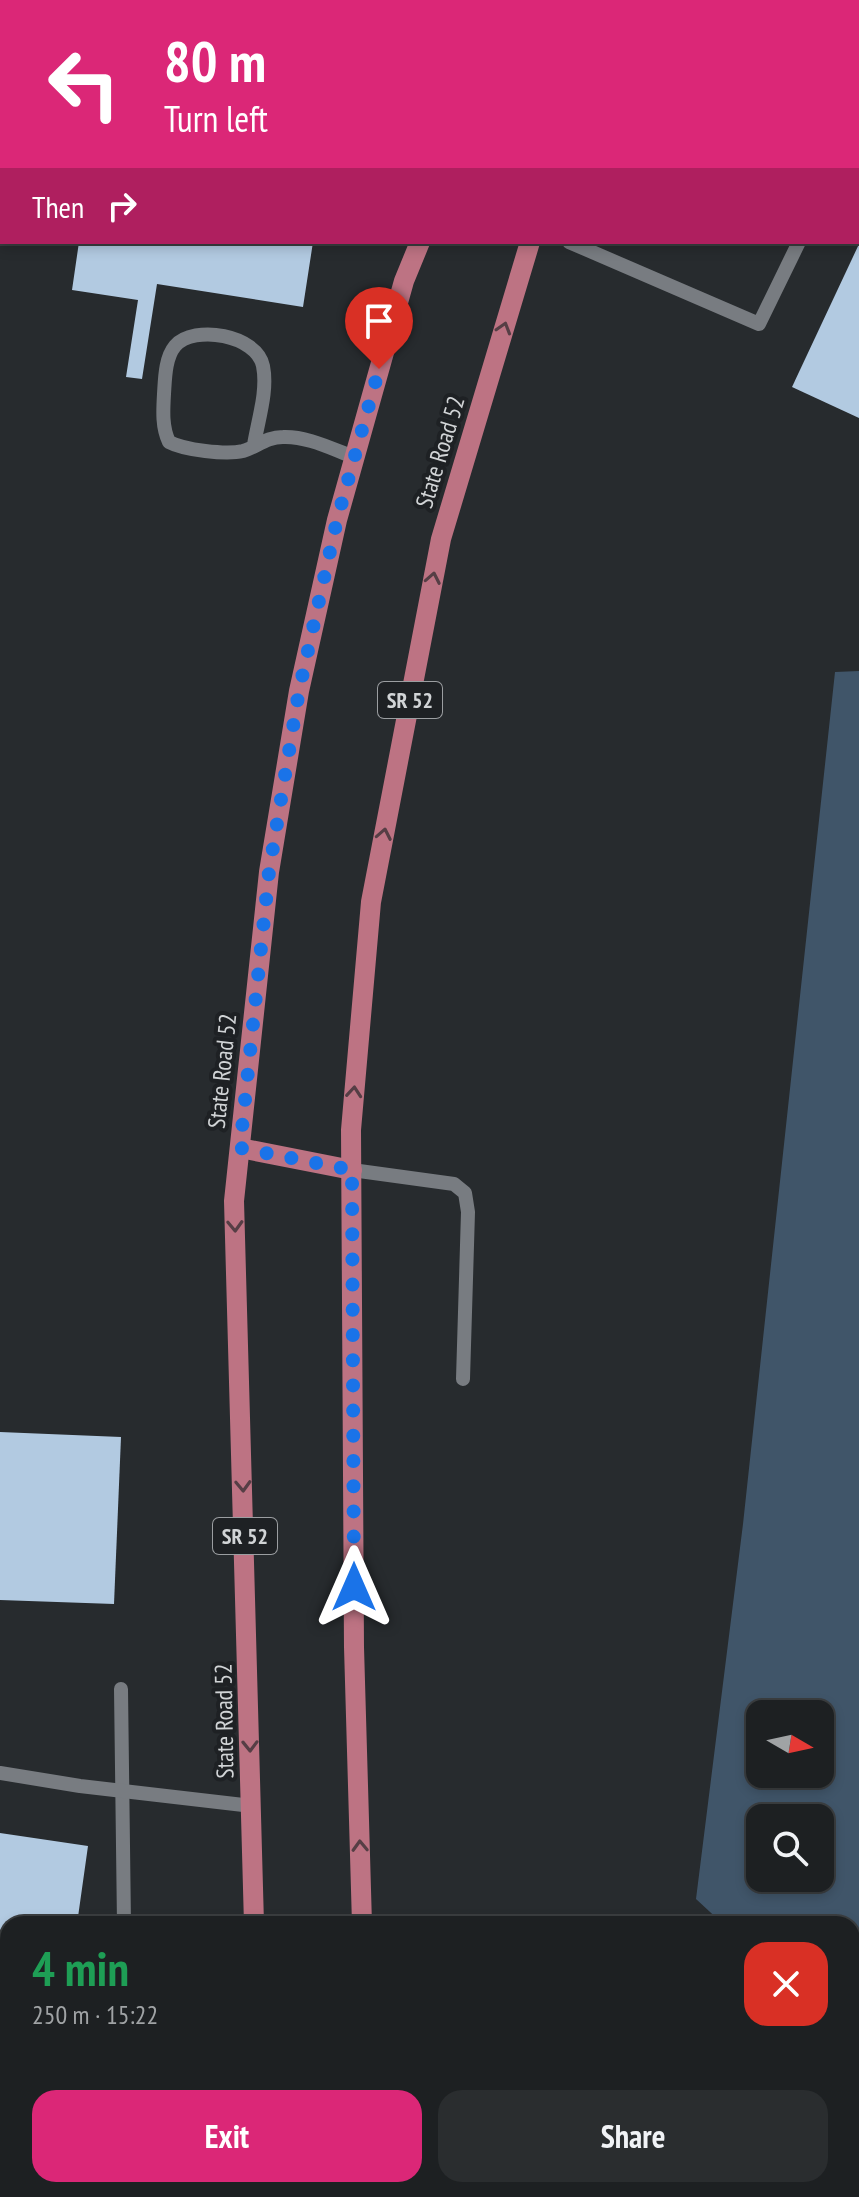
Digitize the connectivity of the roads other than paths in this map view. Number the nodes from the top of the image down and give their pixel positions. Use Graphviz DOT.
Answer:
graph roads {
  1 [pos="419,244"];
  2 [pos="529,244"];
  3 [pos="574,244"];
  4 [pos="798,244"];
  5 [pos="254,445"];
  6 [pos="354,457"];
  7 [pos="240,1148"];
  8 [pos="352,1170"];
  9 [pos="463,1379"];
  10 [pos="121,1689"];
  11 [pos="0,1773"];
  12 [pos="120,1790"];
  13 [pos="252,1806"];
  14 [pos="124,1916"];
  15 [pos="254,1916"];
  16 [pos="362,1916"];
  1 -- 6 [label="main road, State Road 52 / SR 52"];
  8 -- 2 [label="main road, State Road 52 / SR 52, one-way"];
  3 -- 4 [label="lane"];
  5 -- 5 [label="lane"];
  5 -- 6 [label="lane"];
  6 -- 7 [label="main road, State Road 52 / SR 52"];
  7 -- 8 [label="main road"];
  7 -- 13 [label="main road, State Road 52 / SR 52, one-way"];
  8 -- 9 [label="lane"];
  16 -- 8 [label="main road, State Road 52 / SR 52, one-way"];
  10 -- 12 [label="lane"];
  11 -- 12 [label="lane"];
  12 -- 13 [label="lane"];
  12 -- 14 [label="lane"];
  13 -- 15 [label="main road, State Road 52 / SR 52"];
}
